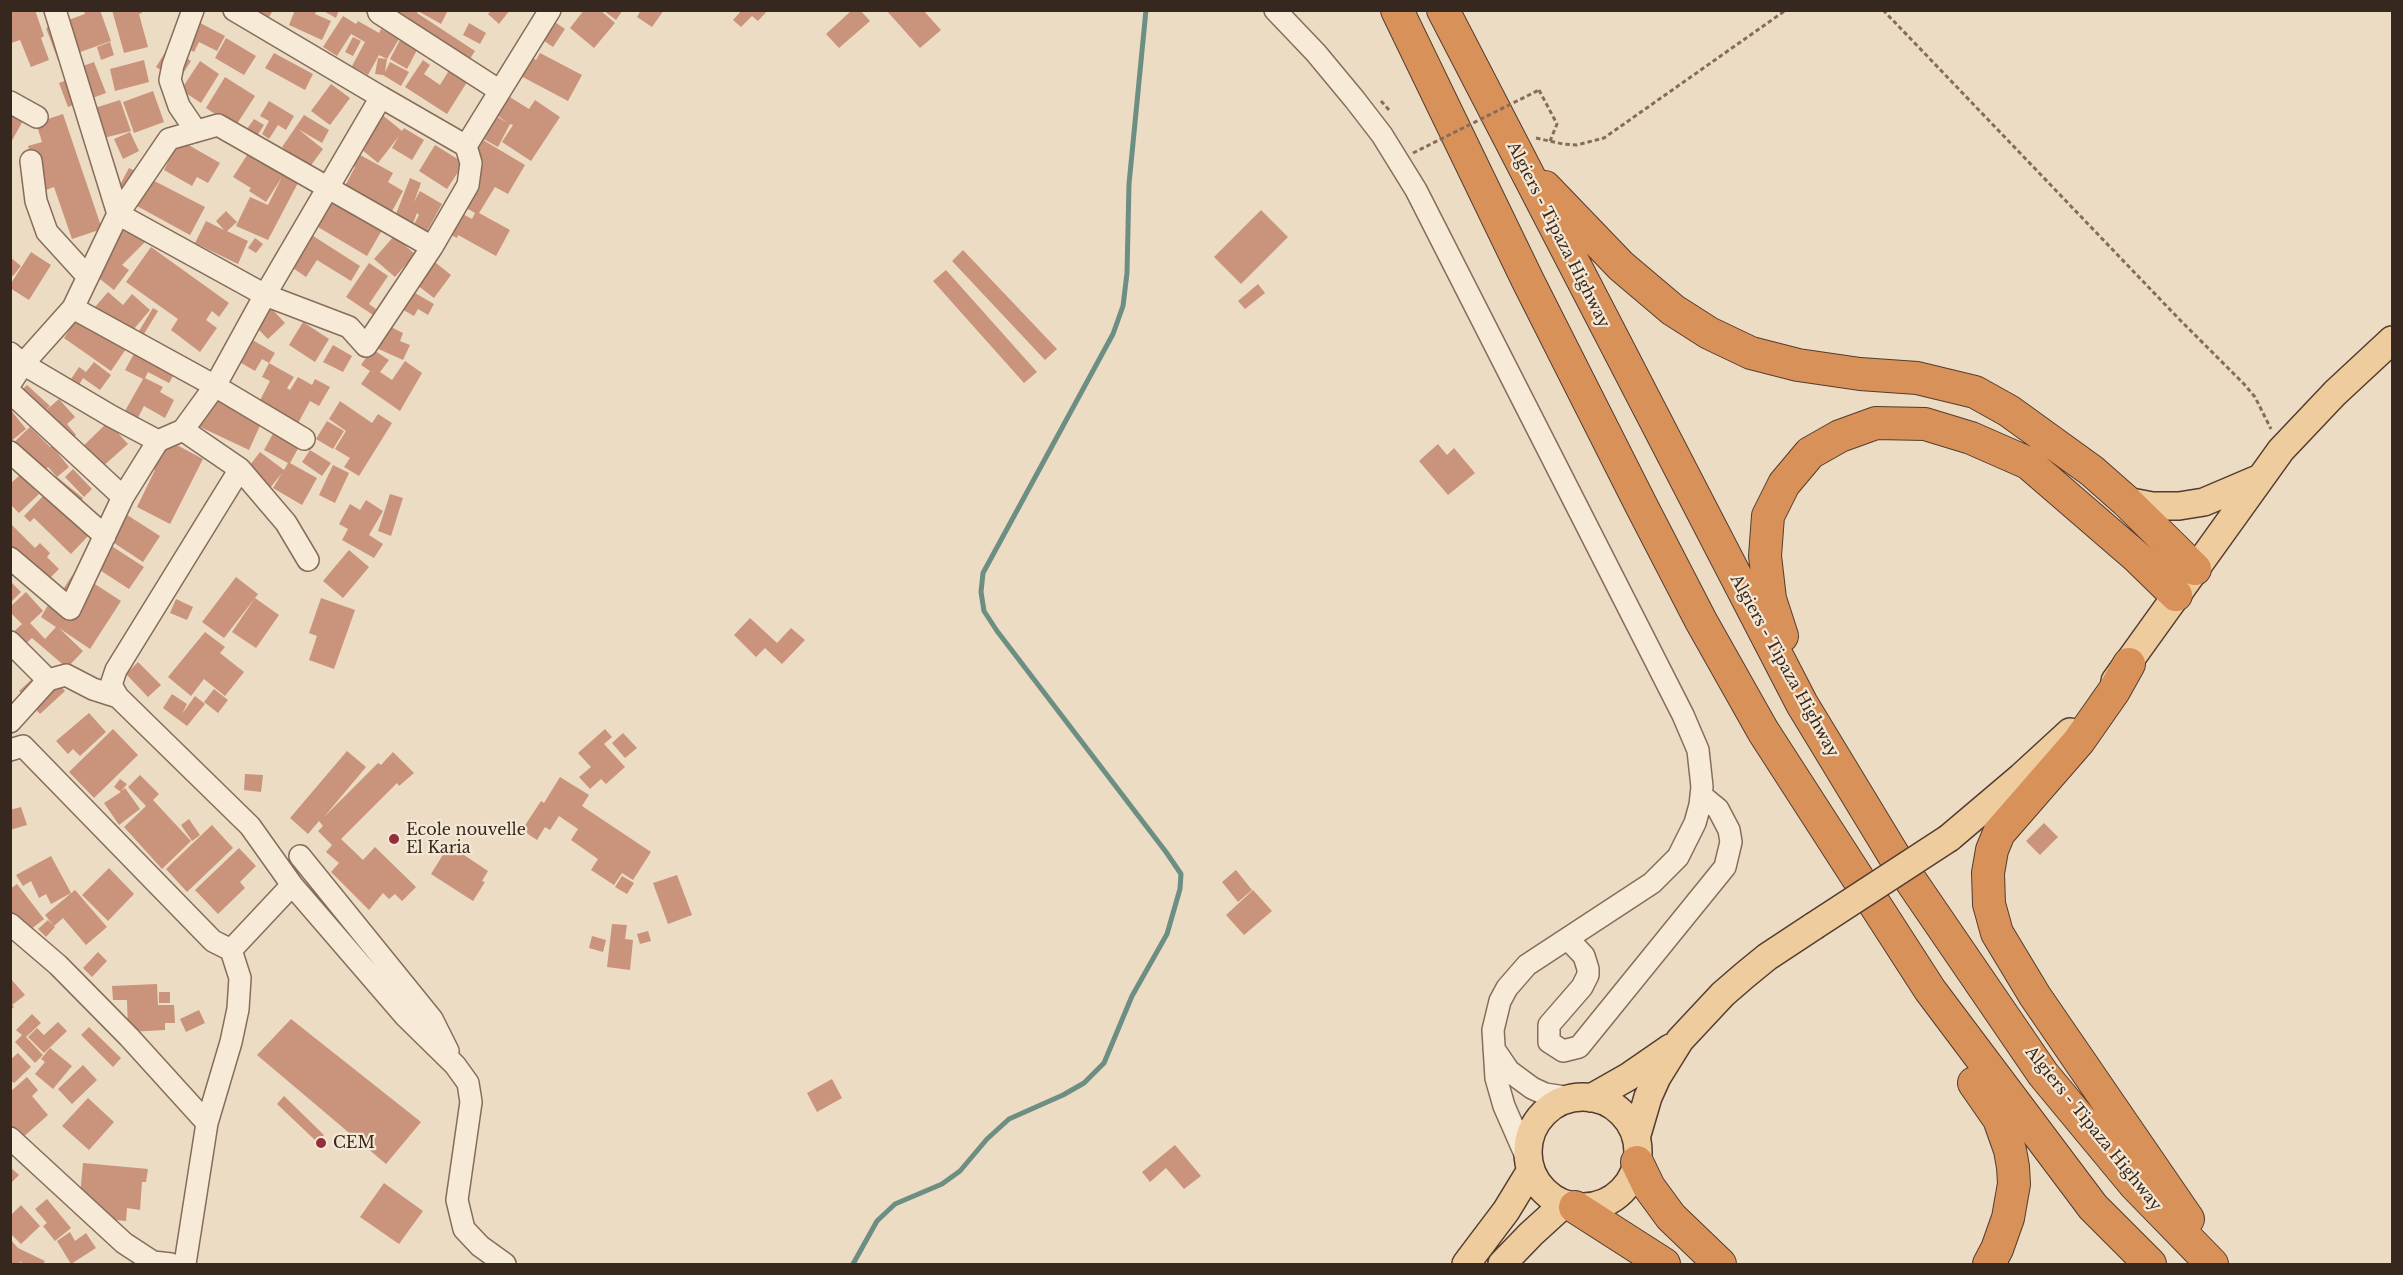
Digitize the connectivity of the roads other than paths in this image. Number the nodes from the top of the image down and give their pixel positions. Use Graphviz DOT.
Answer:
graph roads {
  1 [pos="55,10"];
  2 [pos="193,10"];
  3 [pos="234,10"];
  4 [pos="378,10"];
  5 [pos="550,10"];
  6 [pos="1275,10"];
  7 [pos="1397,10"];
  8 [pos="1443,10"];
  9 [pos="500,91"];
  10 [pos="381,97"];
  11 [pos="10,102"];
  12 [pos="179,106"];
  13 [pos="37,117"];
  14 [pos="196,131"];
  15 [pos="169,139"];
  16 [pos="466,146"];
  17 [pos="1519,159"];
  18 [pos="32,161"];
  19 [pos="328,186"];
  20 [pos="118,214"];
  21 [pos="432,247"];
  22 [pos="88,277"];
  23 [pos="265,295"];
  24 [pos="73,308"];
  25 [pos="2392,340"];
  26 [pos="17,358"];
  27 [pos="10,384"];
  28 [pos="215,386"];
  29 [pos="10,392"];
  30 [pos="183,429"];
  31 [pos="304,439"];
  32 [pos="158,441"];
  33 [pos="10,452"];
  34 [pos="240,469"];
  35 [pos="2259,478"];
  36 [pos="123,496"];
  37 [pos="2126,501"];
  38 [pos="105,536"];
  39 [pos="10,558"];
  40 [pos="2138,558"];
  41 [pos="308,560"];
  42 [pos="2195,569"];
  43 [pos="2176,595"];
  44 [pos="2150,633"];
  45 [pos="10,642"];
  46 [pos="2129,664"];
  47 [pos="48,680"];
  48 [pos="118,697"];
  49 [pos="1802,704"];
  50 [pos="10,722"];
  51 [pos="14,744"];
  52 [pos="1701,795"];
  53 [pos="300,856"];
  54 [pos="292,885"];
  55 [pos="10,924"];
  56 [pos="1568,939"];
  57 [pos="231,950"];
  58 [pos="1930,990"];
  59 [pos="1680,1040"];
  60 [pos="1494,1048"];
  61 [pos="455,1065"];
  62 [pos="1582,1098"];
  63 [pos="207,1123"];
  64 [pos="10,1138"];
  65 [pos="1636,1150"];
  66 [pos="1530,1166"];
  67 [pos="1570,1205"];
  68 [pos="171,1264"];
  69 [pos="185,1264"];
  70 [pos="505,1264"];
  71 [pos="1466,1264"];
  72 [pos="1502,1264"];
  73 [pos="1665,1264"];
  74 [pos="1720,1264"];
  75 [pos="1989,1264"];
  76 [pos="2151,1264"];
  77 [pos="2212,1264"];
  78 [pos="2220,1264"];
  1 -- 20 [label="street"];
  2 -- 12 [label="street"];
  3 -- 10 [label="street"];
  4 -- 9 [label="street"];
  5 -- 9 [label="street"];
  6 -- 52 [label="street"];
  7 -- 58 [label="highway"];
  8 -- 17 [label="highway, Algiers - Tipaza Highway"];
  9 -- 16 [label="street"];
  10 -- 16 [label="street"];
  10 -- 19 [label="street"];
  11 -- 13 [label="street"];
  12 -- 14 [label="street"];
  12 -- 15 [label="street"];
  14 -- 15 [label="street"];
  14 -- 19 [label="street"];
  15 -- 20 [label="street"];
  16 -- 21 [label="street"];
  17 -- 37 [label="highway"];
  17 -- 49 [label="highway, Algiers - Tipaza Highway"];
  18 -- 22 [label="street"];
  19 -- 21 [label="street"];
  19 -- 23 [label="street"];
  20 -- 22 [label="street"];
  20 -- 23 [label="street"];
  21 -- 23 [label="street"];
  22 -- 24 [label="street"];
  23 -- 28 [label="street"];
  24 -- 26 [label="street"];
  24 -- 28 [label="street"];
  25 -- 35 [label="main road"];
  26 -- 27 [label="street"];
  26 -- 32 [label="street"];
  28 -- 30 [label="street"];
  28 -- 31 [label="street"];
  29 -- 36 [label="street"];
  30 -- 32 [label="street"];
  30 -- 34 [label="street"];
  32 -- 36 [label="street"];
  33 -- 38 [label="street"];
  34 -- 41 [label="street"];
  34 -- 48 [label="street"];
  35 -- 37 [label="main road"];
  35 -- 42 [label="main road"];
  36 -- 38 [label="street"];
  37 -- 42 [label="highway"];
  38 -- 39 [label="street"];
  40 -- 43 [label="highway"];
  40 -- 44 [label="main road"];
  40 -- 49 [label="highway"];
  42 -- 43 [label="main road"];
  43 -- 44 [label="main road"];
  44 -- 46 [label="main road"];
  45 -- 47 [label="street"];
  46 -- 59 [label="main road, bridge"];
  46 -- 78 [label="highway"];
  47 -- 48 [label="street"];
  47 -- 50 [label="street"];
  48 -- 54 [label="street"];
  49 -- 77 [label="highway, Algiers - Tipaza Highway"];
  51 -- 57 [label="street"];
  52 -- 56 [label="street"];
  52 -- 56 [label="street"];
  53 -- 61 [label="street"];
  54 -- 57 [label="street"];
  54 -- 61 [label="street"];
  55 -- 63 [label="street"];
  56 -- 60 [label="street"];
  57 -- 63 [label="street"];
  58 -- 75 [label="highway"];
  58 -- 76 [label="highway"];
  59 -- 62 [label="main road"];
  59 -- 65 [label="main road"];
  60 -- 62 [label="street"];
  60 -- 66 [label="street"];
  61 -- 70 [label="street"];
  62 -- 65 [label="main road"];
  62 -- 66 [label="main road"];
  63 -- 69 [label="street"];
  64 -- 68 [label="street"];
  65 -- 67 [label="main road"];
  65 -- 74 [label="highway"];
  66 -- 67 [label="main road"];
  66 -- 71 [label="main road"];
  67 -- 72 [label="main road"];
  67 -- 73 [label="highway"];
}
